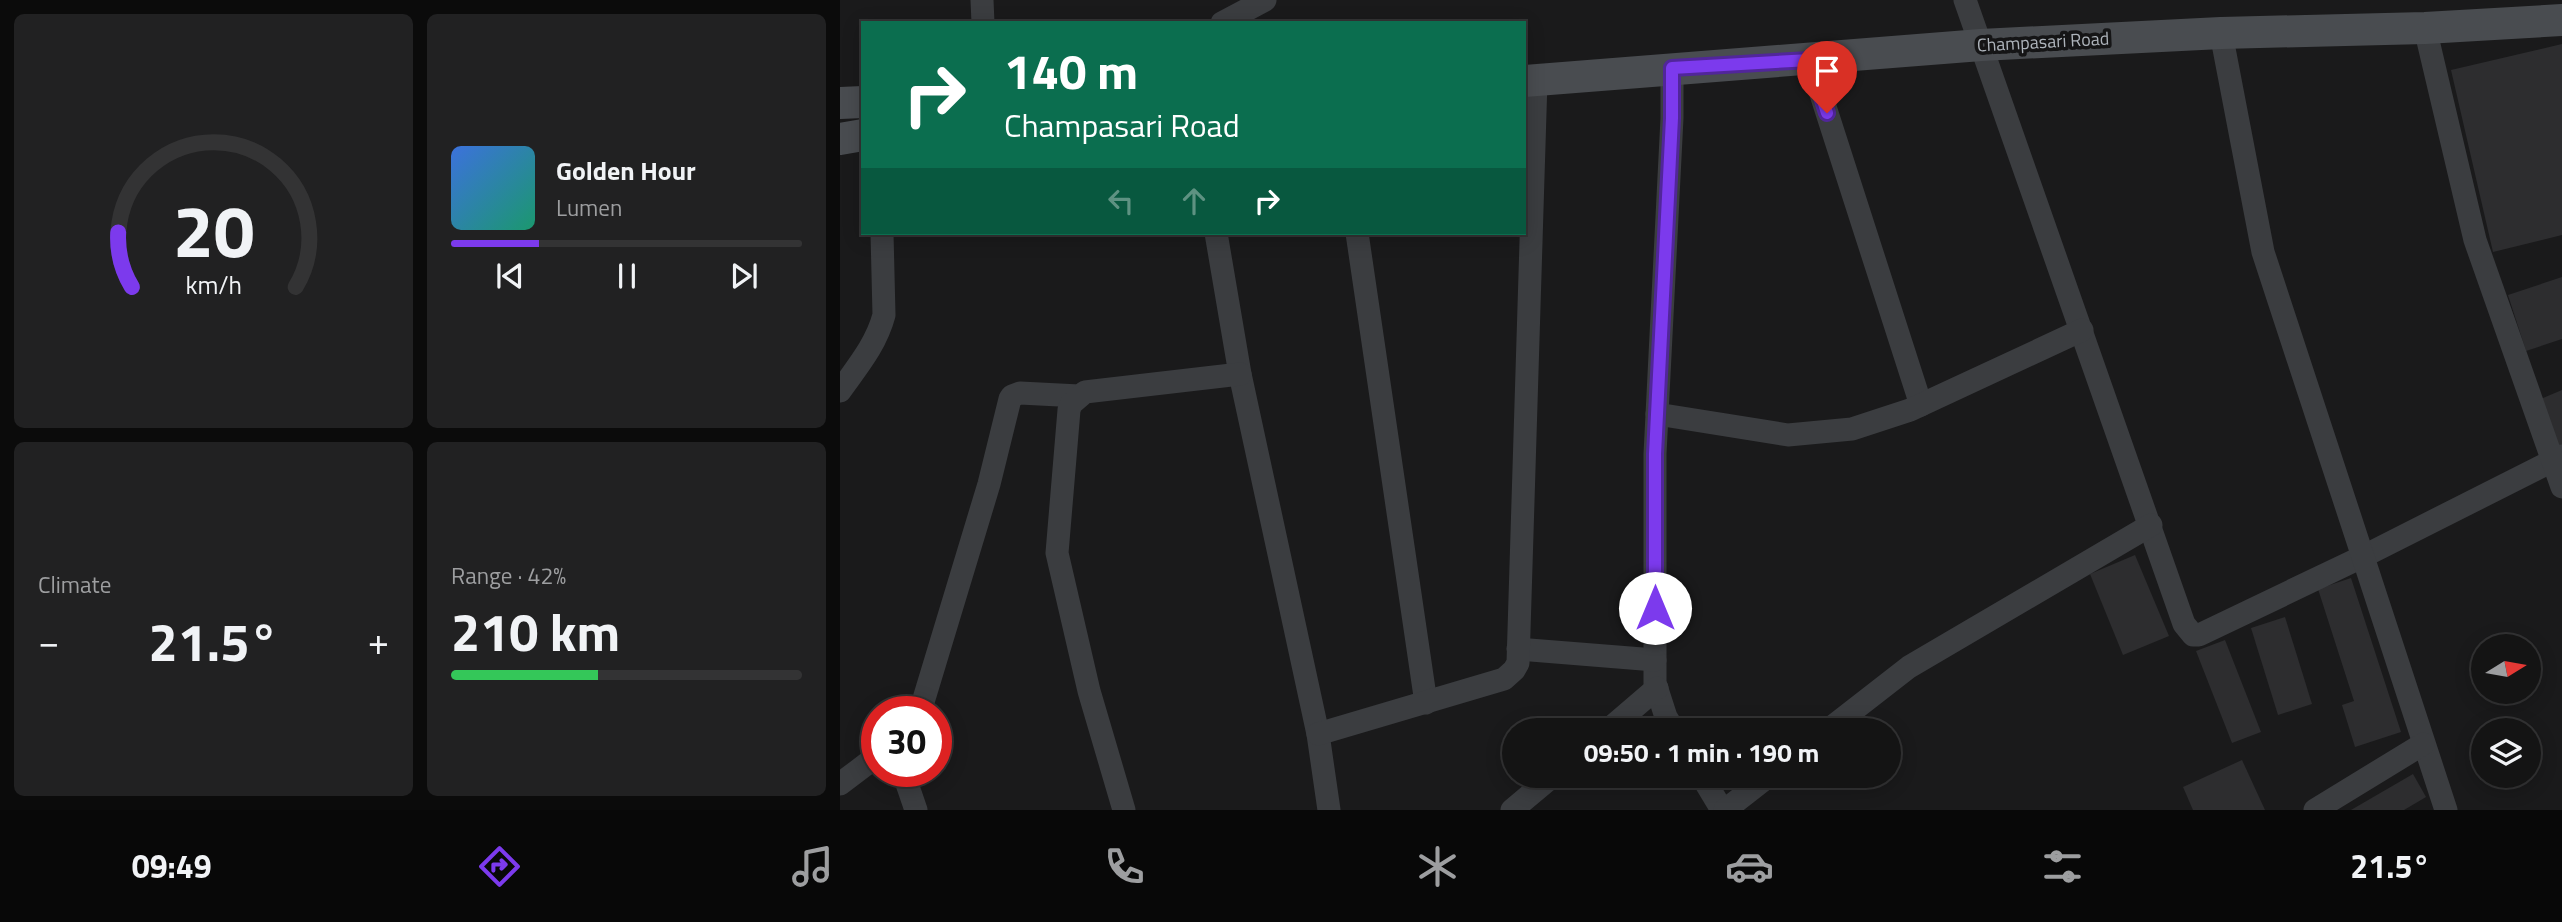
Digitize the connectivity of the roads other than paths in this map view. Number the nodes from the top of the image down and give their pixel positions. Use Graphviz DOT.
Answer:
graph roads {
  1 [pos="982,0"];
  2 [pos="1265,0"];
  3 [pos="1965,0"];
  4 [pos="2562,20"];
  5 [pos="983,21"];
  6 [pos="1226,21"];
  7 [pos="2425,28"];
  8 [pos="2221,33"];
  9 [pos="1981,45"];
  10 [pos="1810,60"];
  11 [pos="1672,68"];
  12 [pos="1530,80"];
  13 [pos="861,102"];
  14 [pos="840,103"];
  15 [pos="861,135"];
  16 [pos="840,139"];
  17 [pos="882,235"];
  18 [pos="1216,235"];
  19 [pos="1357,235"];
  20 [pos="2082,330"];
  21 [pos="1240,374"];
  22 [pos="840,391"];
  23 [pos="1079,396"];
  24 [pos="1921,405"];
  25 [pos="1657,414"];
  26 [pos="2557,458"];
  27 [pos="2562,487"];
  28 [pos="2151,525"];
  29 [pos="2364,556"];
  30 [pos="1518,649"];
  31 [pos="1655,660"];
  32 [pos="1657,688"];
  33 [pos="925,696"];
  34 [pos="1426,703"];
  35 [pos="1622,718"];
  36 [pos="1667,718"];
  37 [pos="1843,718"];
  38 [pos="1318,733"];
  39 [pos="2423,744"];
  40 [pos="861,768"];
  41 [pos="840,784"];
  42 [pos="908,787"];
  43 [pos="1538,788"];
  44 [pos="1709,788"];
  45 [pos="1753,788"];
  46 [pos="915,810"];
  47 [pos="1124,810"];
  48 [pos="1329,810"];
  49 [pos="1512,810"];
  50 [pos="1723,810"];
  51 [pos="2315,810"];
  52 [pos="2446,810"];
  1 -- 5 [label="street"];
  2 -- 6 [label="street"];
  3 -- 9 [label="street"];
  4 -- 7 [label="main road, Champasari Road"];
  7 -- 8 [label="main road, Champasari Road"];
  7 -- 26 [label="street"];
  8 -- 9 [label="main road, Champasari Road"];
  8 -- 29 [label="street"];
  9 -- 10 [label="main road, Champasari Road"];
  9 -- 20 [label="street"];
  10 -- 11 [label="main road, Champasari Road"];
  10 -- 24 [label="street"];
  11 -- 12 [label="main road, Champasari Road"];
  11 -- 25 [label="street"];
  12 -- 30 [label="street"];
  13 -- 14 [label="main road"];
  15 -- 16 [label="main road"];
  17 -- 22 [label="street"];
  18 -- 21 [label="street"];
  19 -- 34 [label="street"];
  20 -- 24 [label="street"];
  20 -- 28 [label="street"];
  21 -- 23 [label="street"];
  21 -- 38 [label="street"];
  23 -- 33 [label="street"];
  23 -- 47 [label="street"];
  24 -- 25 [label="street"];
  25 -- 31 [label="street"];
  26 -- 27 [label="street"];
  26 -- 29 [label="street"];
  28 -- 29 [label="street"];
  28 -- 37 [label="street"];
  29 -- 39 [label="street"];
  30 -- 31 [label="street"];
  30 -- 34 [label="street"];
  31 -- 32 [label="street"];
  32 -- 35 [label="street"];
  32 -- 36 [label="street"];
  34 -- 38 [label="street"];
  38 -- 48 [label="street"];
  39 -- 51 [label="street"];
  39 -- 52 [label="street"];
  40 -- 41 [label="street"];
  42 -- 46 [label="street"];
  43 -- 49 [label="street"];
  44 -- 50 [label="street"];
  45 -- 50 [label="street"];
}
